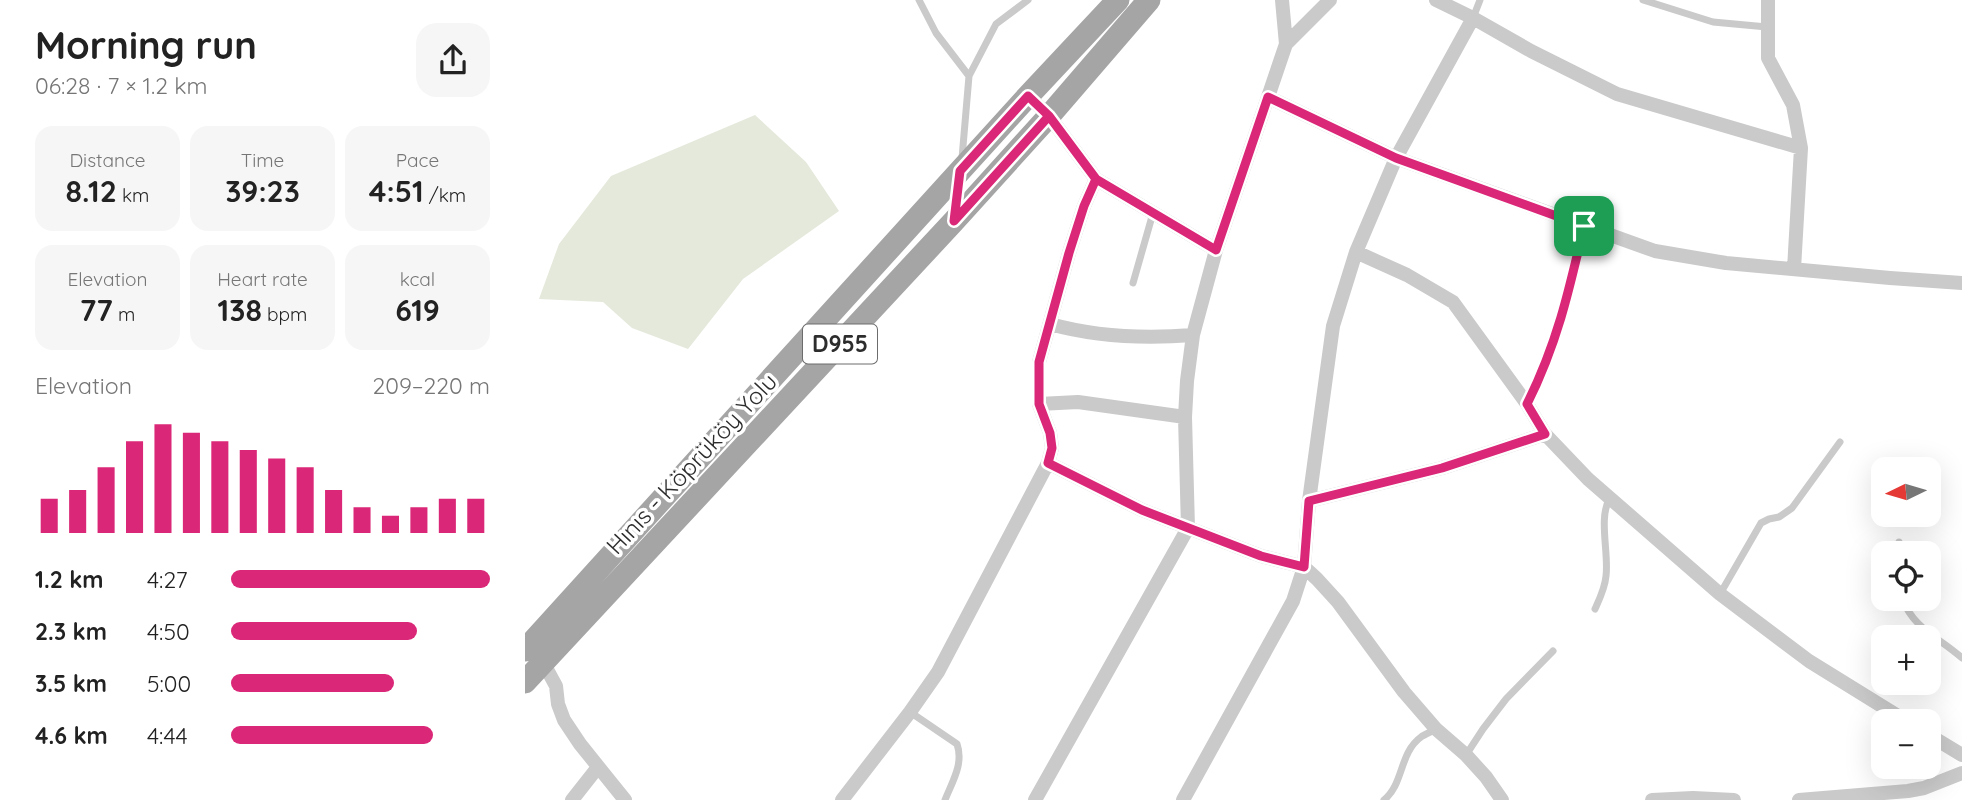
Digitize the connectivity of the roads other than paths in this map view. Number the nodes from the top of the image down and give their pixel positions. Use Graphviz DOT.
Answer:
graph roads {
  1 [pos="919,0"];
  2 [pos="1028,0"];
  3 [pos="1118,0"];
  4 [pos="1149,0"];
  5 [pos="1282,0"];
  6 [pos="1330,0"];
  7 [pos="1436,0"];
  8 [pos="1480,0"];
  9 [pos="1643,0"];
  10 [pos="1768,0"];
  11 [pos="1473,18"];
  12 [pos="1767,27"];
  13 [pos="1286,44"];
  14 [pos="969,76"];
  15 [pos="1028,96"];
  16 [pos="1268,97"];
  17 [pos="1049,116"];
  18 [pos="1801,148"];
  19 [pos="1396,158"];
  20 [pos="960,171"];
  21 [pos="1096,179"];
  22 [pos="1153,214"];
  23 [pos="954,221"];
  24 [pos="1584,226"];
  25 [pos="1216,250"];
  26 [pos="1356,252"];
  27 [pos="1794,270"];
  28 [pos="1133,283"];
  29 [pos="1962,283"];
  30 [pos="1050,324"];
  31 [pos="1193,335"];
  32 [pos="1039,404"];
  33 [pos="1527,404"];
  34 [pos="1185,417"];
  35 [pos="1545,434"];
  36 [pos="1840,442"];
  37 [pos="1048,463"];
  38 [pos="1610,498"];
  39 [pos="1309,501"];
  40 [pos="1188,528"];
  41 [pos="1304,567"];
  42 [pos="1720,594"];
  43 [pos="1595,608"];
  44 [pos="1908,611"];
  45 [pos="1553,651"];
  46 [pos="534,656"];
  47 [pos="1962,658"];
  48 [pos="525,682"];
  49 [pos="1887,709"];
  50 [pos="910,712"];
  51 [pos="1436,729"];
  52 [pos="1941,742"];
  53 [pos="1466,755"];
  54 [pos="1962,755"];
  55 [pos="598,767"];
  56 [pos="1962,773"];
  57 [pos="1923,794"];
  58 [pos="572,800"];
  59 [pos="625,800"];
  60 [pos="842,800"];
  61 [pos="945,800"];
  62 [pos="1035,800"];
  63 [pos="1183,800"];
  64 [pos="1384,800"];
  65 [pos="1502,800"];
  66 [pos="1652,800"];
  67 [pos="1734,800"];
  68 [pos="1799,800"];
  1 -- 14 [label="lane"];
  2 -- 14 [label="lane"];
  3 -- 15 [label="main road, Hınıs - Köprüköy Yolu / D955"];
  4 -- 17 [label="main road, Hınıs - Köprüköy Yolu / D955"];
  5 -- 13 [label="street"];
  6 -- 13 [label="street"];
  7 -- 11 [label="street"];
  8 -- 11 [label="lane"];
  9 -- 12 [label="lane"];
  10 -- 12 [label="street"];
  11 -- 18 [label="street"];
  11 -- 19 [label="street"];
  12 -- 18 [label="street"];
  13 -- 16 [label="street"];
  14 -- 20 [label="lane"];
  15 -- 17 [label="street"];
  15 -- 20 [label="main road, Hınıs - Köprüköy Yolu / D955"];
  16 -- 19 [label="street"];
  16 -- 25 [label="street"];
  17 -- 21 [label="street"];
  17 -- 23 [label="main road, Hınıs - Köprüköy Yolu / D955"];
  18 -- 27 [label="street"];
  19 -- 24 [label="street"];
  19 -- 26 [label="street"];
  20 -- 23 [label="lane"];
  20 -- 46 [label="main road, Hınıs - Köprüköy Yolu / D955"];
  21 -- 22 [label="street"];
  21 -- 30 [label="street"];
  22 -- 25 [label="street"];
  22 -- 28 [label="lane"];
  23 -- 46 [label="main road, Hınıs - Köprüköy Yolu / D955"];
  24 -- 27 [label="street"];
  24 -- 33 [label="lane"];
  25 -- 31 [label="street"];
  26 -- 33 [label="street"];
  26 -- 39 [label="street"];
  27 -- 29 [label="street"];
  30 -- 31 [label="street"];
  30 -- 32 [label="street"];
  31 -- 34 [label="street"];
  32 -- 34 [label="street"];
  32 -- 37 [label="street"];
  33 -- 35 [label="street"];
  34 -- 40 [label="street"];
  35 -- 38 [label="street"];
  35 -- 39 [label="street"];
  36 -- 42 [label="lane"];
  37 -- 40 [label="street"];
  37 -- 50 [label="street"];
  38 -- 42 [label="street"];
  38 -- 43 [label="lane"];
  39 -- 41 [label="street"];
  40 -- 41 [label="street"];
  40 -- 62 [label="street"];
  41 -- 51 [label="street"];
  41 -- 63 [label="street"];
  42 -- 49 [label="street"];
  44 -- 47 [label="lane"];
  45 -- 53 [label="lane"];
  46 -- 48 [label="main road, Hınıs - Köprüköy Yolu / D955"];
  46 -- 55 [label="street"];
  50 -- 60 [label="street"];
  50 -- 61 [label="lane"];
  51 -- 53 [label="street"];
  51 -- 64 [label="lane"];
  52 -- 54 [label="street"];
  53 -- 65 [label="street"];
  55 -- 58 [label="street"];
  55 -- 59 [label="street"];
  56 -- 57 [label="street"];
  57 -- 68 [label="street"];
  66 -- 67 [label="street"];
}
